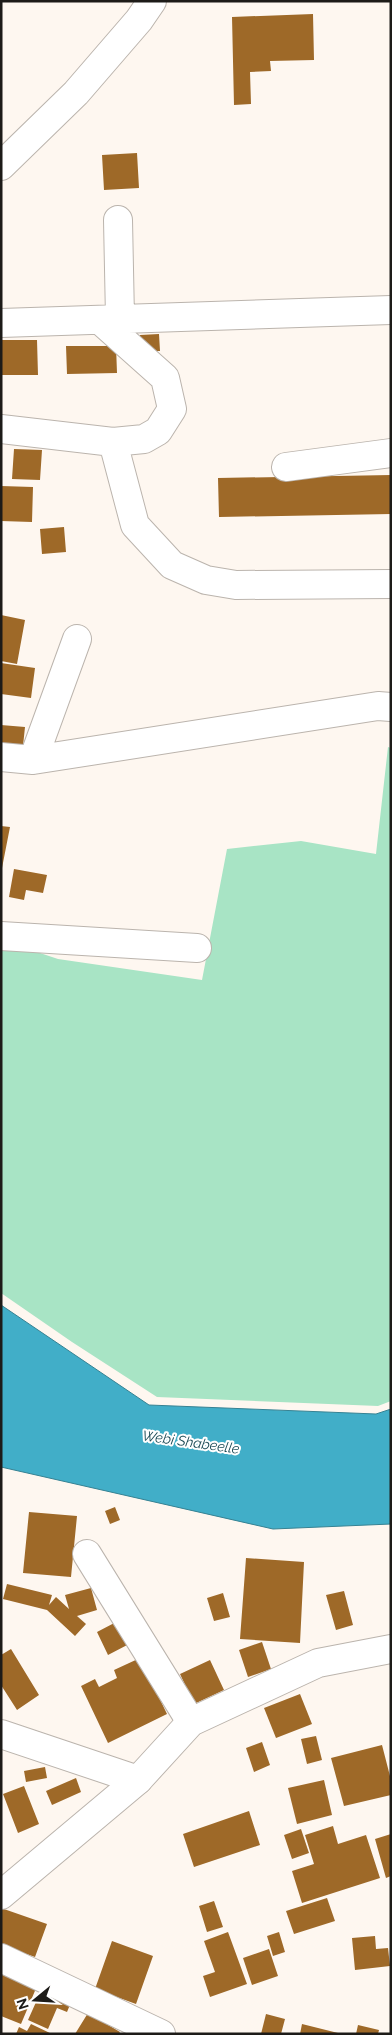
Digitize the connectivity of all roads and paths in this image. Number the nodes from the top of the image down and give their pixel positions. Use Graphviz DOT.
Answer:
graph roads {
  1 [pos="143,7"];
  2 [pos="1,166"];
  3 [pos="118,220"];
  4 [pos="391,310"];
  5 [pos="110,319"];
  6 [pos="1,323"];
  7 [pos="1,429"];
  8 [pos="113,442"];
  9 [pos="391,453"];
  10 [pos="286,467"];
  11 [pos="391,584"];
  12 [pos="77,639"];
  13 [pos="391,707"];
  14 [pos="1,757"];
  15 [pos="33,760"];
  16 [pos="1,936"];
  17 [pos="197,948"];
  18 [pos="86,1554"];
  19 [pos="391,1649"];
  20 [pos="191,1722"];
  21 [pos="1,1734"];
  22 [pos="138,1780"];
  23 [pos="1,1895"];
  24 [pos="1,1958"];
  25 [pos="161,2034"];
  1 -- 2 [label="street"];
  3 -- 5 [label="street"];
  4 -- 5 [label="street"];
  5 -- 6 [label="street"];
  5 -- 8 [label="street"];
  7 -- 8 [label="street"];
  8 -- 11 [label="street"];
  9 -- 10 [label="street"];
  12 -- 15 [label="street"];
  13 -- 15 [label="street"];
  14 -- 15 [label="street"];
  16 -- 17 [label="street"];
  18 -- 20 [label="street"];
  19 -- 20 [label="street"];
  20 -- 22 [label="street"];
  21 -- 22 [label="street"];
  22 -- 23 [label="street"];
  24 -- 25 [label="street"];
}
